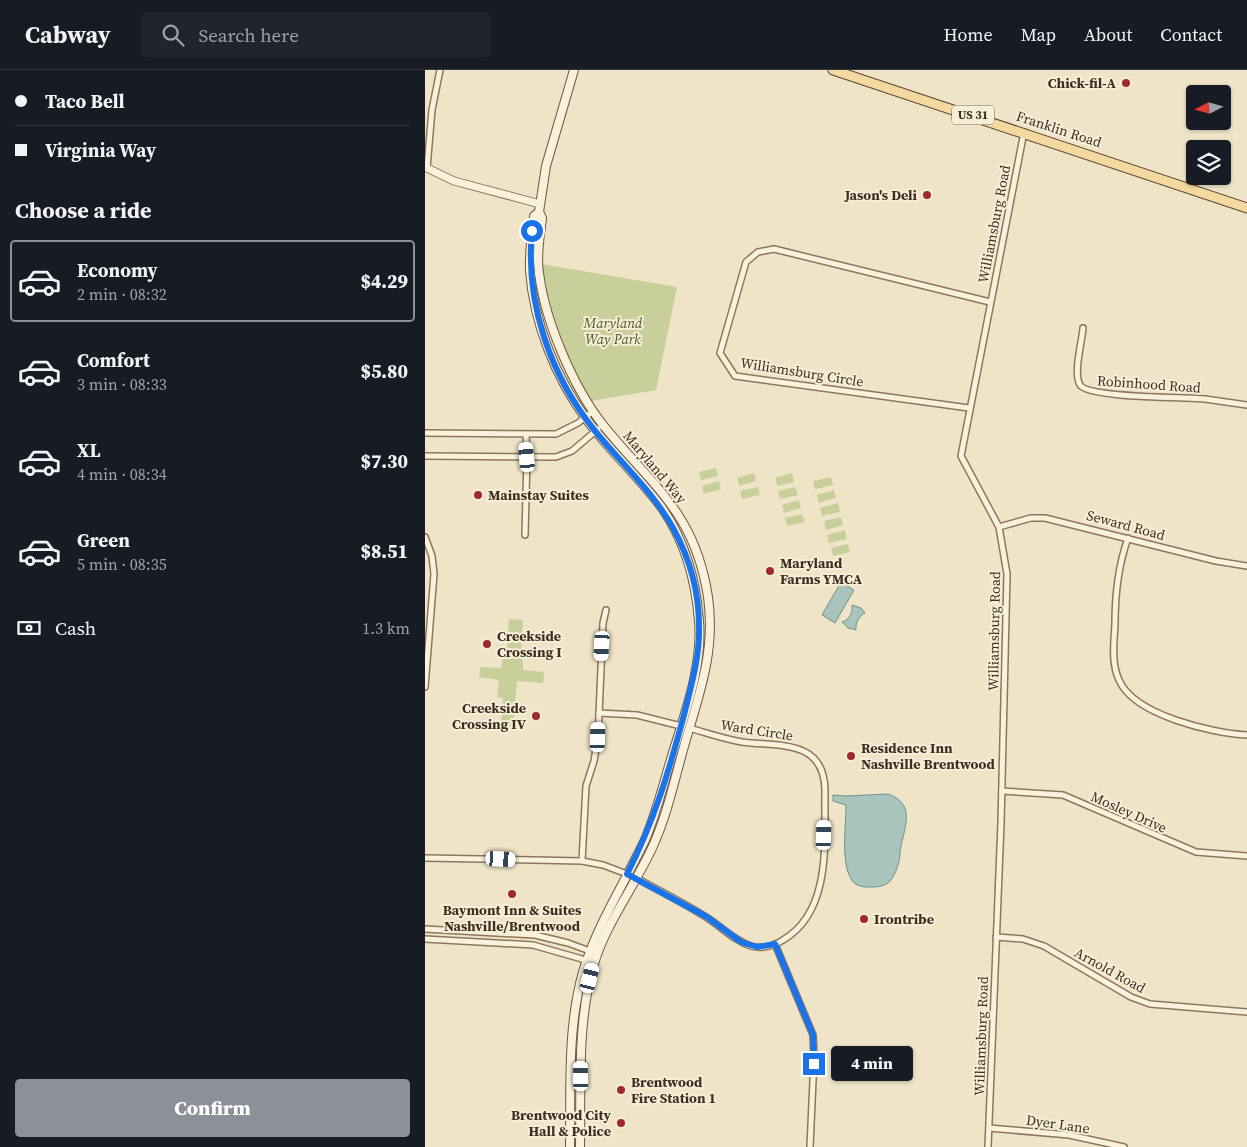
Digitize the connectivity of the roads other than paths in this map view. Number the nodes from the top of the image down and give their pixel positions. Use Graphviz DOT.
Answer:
graph roads {
  1 [pos="440,70"];
  2 [pos="574,70"];
  3 [pos="833,70"];
  4 [pos="1024,132"];
  5 [pos="426,168"];
  6 [pos="539,208"];
  7 [pos="1247,208"];
  8 [pos="989,302"];
  9 [pos="547,306"];
  10 [pos="536,309"];
  11 [pos="1083,328"];
  12 [pos="1247,405"];
  13 [pos="969,408"];
  14 [pos="593,411"];
  15 [pos="585,418"];
  16 [pos="603,425"];
  17 [pos="595,431"];
  18 [pos="425,434"];
  19 [pos="526,435"];
  20 [pos="425,456"];
  21 [pos="527,457"];
  22 [pos="665,495"];
  23 [pos="656,502"];
  24 [pos="999,527"];
  25 [pos="525,535"];
  26 [pos="425,538"];
  27 [pos="691,538"];
  28 [pos="1128,538"];
  29 [pos="680,542"];
  30 [pos="1247,566"];
  31 [pos="606,610"];
  32 [pos="427,643"];
  33 [pos="699,644"];
  34 [pos="711,646"];
  35 [pos="425,687"];
  36 [pos="599,713"];
  37 [pos="685,727"];
  38 [pos="1247,736"];
  39 [pos="1002,791"];
  40 [pos="1247,856"];
  41 [pos="425,858"];
  42 [pos="582,861"];
  43 [pos="627,874"];
  44 [pos="636,878"];
  45 [pos="425,929"];
  46 [pos="448,931"];
  47 [pos="996,937"];
  48 [pos="425,938"];
  49 [pos="447,941"];
  50 [pos="775,944"];
  51 [pos="595,953"];
  52 [pos="590,962"];
  53 [pos="1247,1012"];
  54 [pos="571,1080"];
  55 [pos="581,1088"];
  56 [pos="989,1128"];
  57 [pos="570,1147"];
  58 [pos="580,1147"];
  59 [pos="811,1147"];
  60 [pos="988,1147"];
  61 [pos="1124,1147"];
  1 -- 5 [label="street"];
  2 -- 6 [label="main road, Maryland Way"];
  3 -- 4 [label="main road, Franklin Road / US 31"];
  4 -- 7 [label="main road, Franklin Road / US 31"];
  4 -- 8 [label="street, Williamsburg Road"];
  5 -- 6 [label="street"];
  6 -- 9 [label="main road, Maryland Way"];
  6 -- 10 [label="main road, Maryland Way"];
  8 -- 13 [label="street, Williamsburg Road"];
  8 -- 13 [label="street, Williamsburg Circle"];
  9 -- 10 [label="main road"];
  9 -- 14 [label="main road, Maryland Way"];
  10 -- 15 [label="main road, Maryland Way"];
  11 -- 12 [label="street, Robinhood Road"];
  13 -- 24 [label="street, Williamsburg Road"];
  14 -- 15 [label="street"];
  14 -- 16 [label="main road, Maryland Way"];
  15 -- 17 [label="main road, Maryland Way"];
  15 -- 19 [label="street"];
  16 -- 17 [label="street"];
  16 -- 22 [label="main road, Maryland Way"];
  17 -- 21 [label="street"];
  17 -- 23 [label="main road, Maryland Way"];
  18 -- 19 [label="street"];
  19 -- 21 [label="street"];
  20 -- 21 [label="street"];
  21 -- 25 [label="street"];
  22 -- 23 [label="main road"];
  22 -- 27 [label="main road, Maryland Way"];
  23 -- 29 [label="main road, Maryland Way"];
  24 -- 28 [label="street, Seward Road"];
  24 -- 39 [label="street, Williamsburg Road"];
  26 -- 32 [label="street"];
  27 -- 29 [label="main road"];
  27 -- 34 [label="main road, Maryland Way"];
  28 -- 30 [label="street, Seward Road"];
  28 -- 38 [label="street"];
  29 -- 33 [label="main road, Maryland Way"];
  31 -- 36 [label="street"];
  32 -- 35 [label="street"];
  33 -- 34 [label="main road"];
  33 -- 37 [label="main road, Maryland Way"];
  34 -- 37 [label="main road, Maryland Way"];
  36 -- 37 [label="street, Ward Circle"];
  36 -- 42 [label="street"];
  37 -- 43 [label="main road, Maryland Way"];
  37 -- 44 [label="main road, Maryland Way"];
  37 -- 50 [label="street, Ward Circle"];
  39 -- 40 [label="street, Mosley Drive"];
  39 -- 47 [label="street, Williamsburg Road"];
  41 -- 42 [label="street"];
  42 -- 43 [label="street"];
  43 -- 44 [label="main road"];
  43 -- 51 [label="main road, Maryland Way"];
  44 -- 50 [label="street"];
  44 -- 51 [label="main road, Maryland Way"];
  45 -- 46 [label="street"];
  46 -- 49 [label="street"];
  46 -- 51 [label="street"];
  47 -- 53 [label="street, Arnold Road"];
  47 -- 56 [label="street, Williamsburg Road"];
  48 -- 49 [label="street"];
  49 -- 52 [label="street"];
  50 -- 59 [label="street"];
  51 -- 52 [label="main road, Maryland Way"];
  52 -- 54 [label="main road, Maryland Way"];
  52 -- 55 [label="main road, Maryland Way"];
  54 -- 55 [label="main road"];
  54 -- 57 [label="main road, Maryland Way"];
  55 -- 58 [label="main road, Maryland Way"];
  56 -- 60 [label="street, Williamsburg Road"];
  56 -- 61 [label="street, Dyer Lane"];
}
